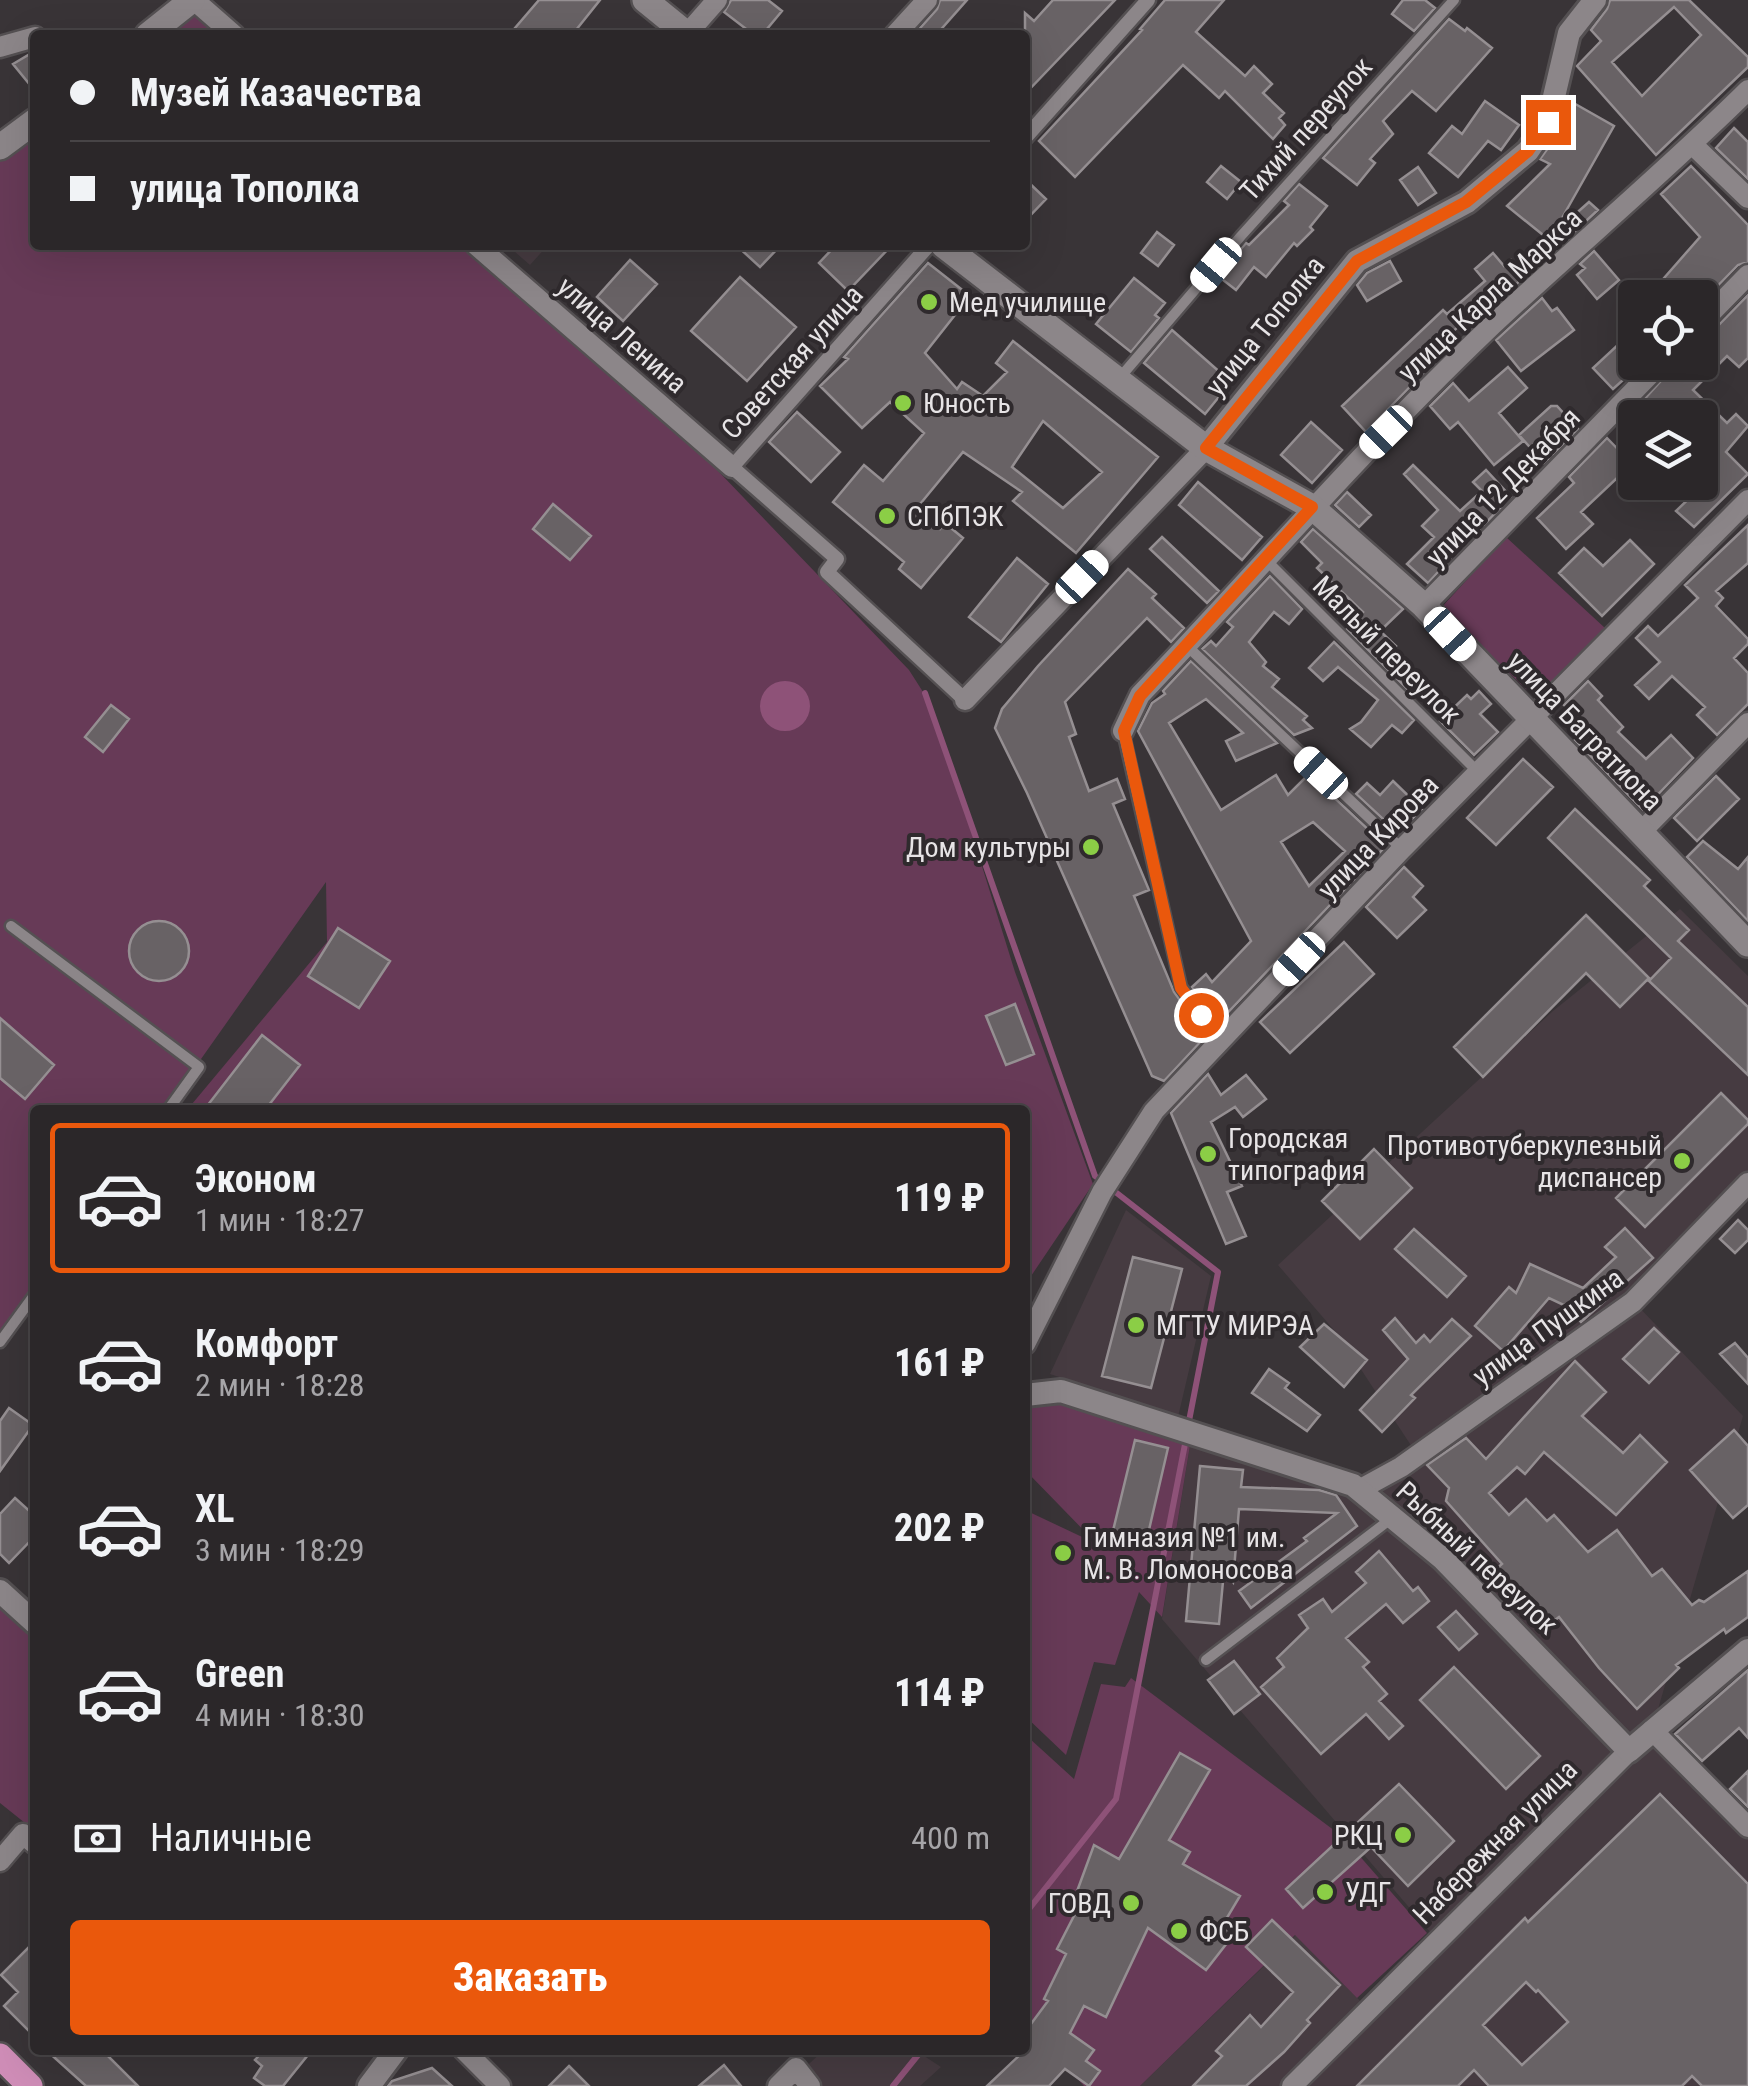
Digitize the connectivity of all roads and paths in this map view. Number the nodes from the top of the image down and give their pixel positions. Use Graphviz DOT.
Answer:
graph roads {
  1 [pos="193,0"];
  2 [pos="645,0"];
  3 [pos="717,0"];
  4 [pos="927,0"];
  5 [pos="1148,0"];
  6 [pos="1454,0"];
  7 [pos="1594,0"];
  8 [pos="154,30"];
  9 [pos="228,30"];
  10 [pos="682,30"];
  11 [pos="692,30"];
  12 [pos="900,30"];
  13 [pos="30,38"];
  14 [pos="0,46"];
  15 [pos="1748,90"];
  16 [pos="30,125"];
  17 [pos="1030,132"];
  18 [pos="1693,145"];
  19 [pos="0,146"];
  20 [pos="1748,198"];
  21 [pos="482,250"];
  22 [pos="925,250"];
  23 [pos="949,250"];
  24 [pos="1748,275"];
  25 [pos="1718,306"];
  26 [pos="1644,380"];
  27 [pos="1116,382"];
  28 [pos="1206,448"];
  29 [pos="732,467"];
  30 [pos="1748,500"];
  31 [pos="1312,507"];
  32 [pos="1264,558"];
  33 [pos="1424,606"];
  34 [pos="1187,646"];
  35 [pos="965,700"];
  36 [pos="1530,719"];
  37 [pos="1748,723"];
  38 [pos="1124,731"];
  39 [pos="1479,773"];
  40 [pos="1641,832"];
  41 [pos="1402,849"];
  42 [pos="11,926"];
  43 [pos="1748,944"];
  44 [pos="1222,1042"];
  45 [pos="172,1105"];
  46 [pos="1748,1182"];
  47 [pos="30,1301"];
  48 [pos="1030,1334"];
  49 [pos="0,1342"];
  50 [pos="1030,1394"];
  51 [pos="1359,1490"];
  52 [pos="1394,1517"];
  53 [pos="0,1591"];
  54 [pos="30,1618"];
  55 [pos="1748,1650"];
  56 [pos="1206,1660"];
  57 [pos="1652,1730"];
  58 [pos="1630,1752"];
  59 [pos="1748,1827"];
  60 [pos="30,1840"];
  61 [pos="0,1861"];
  62 [pos="392,2055"];
  63 [pos="469,2055"];
  64 [pos="0,2056"];
  65 [pos="30,2086"];
  66 [pos="370,2086"];
  67 [pos="500,2086"];
  68 [pos="778,2086"];
  69 [pos="810,2086"];
  70 [pos="1292,2086"];
  1 -- 8 [label="main road"];
  1 -- 9 [label="street"];
  2 -- 10 [label="main road"];
  3 -- 11 [label="street"];
  4 -- 12 [label="street"];
  5 -- 17 [label="street"];
  6 -- 27 [label="lane, Тихий переулок"];
  7 -- 28 [label="street, улица Тополка"];
  13 -- 14 [label="street"];
  15 -- 18 [label="street, улица Карла Маркса"];
  16 -- 19 [label="main road"];
  18 -- 20 [label="street"];
  18 -- 31 [label="street, улица Карла Маркса"];
  21 -- 29 [label="street, улица Ленина"];
  22 -- 29 [label="street, Советская улица"];
  23 -- 27 [label="main road, улица Багратиона"];
  24 -- 25 [label="street"];
  26 -- 33 [label="street, улица 12 Декабря"];
  27 -- 28 [label="main road, улица Багратиона"];
  28 -- 31 [label="main road, улица Багратиона"];
  28 -- 35 [label="street, улица Тополка"];
  29 -- 35 [label="street"];
  30 -- 36 [label="street, улица Кирова"];
  31 -- 32 [label="street, улица Карла Маркса"];
  31 -- 33 [label="main road, улица Багратиона"];
  32 -- 34 [label="street, улица Карла Маркса"];
  32 -- 39 [label="lane, Малый переулок"];
  33 -- 36 [label="main road, улица Багратиона"];
  34 -- 38 [label="street, улица Карла Маркса"];
  34 -- 41 [label="lane"];
  36 -- 39 [label="street, улица Кирова"];
  36 -- 40 [label="main road, улица Багратиона"];
  37 -- 40 [label="street"];
  38 -- 44 [label="lane"];
  39 -- 41 [label="street, улица Кирова"];
  40 -- 43 [label="main road, улица Багратиона"];
  41 -- 44 [label="street, улица Кирова"];
  42 -- 45 [label="lane"];
  44 -- 48 [label="street, улица Кирова"];
  46 -- 51 [label="street, улица Пушкина"];
  47 -- 49 [label="lane"];
  50 -- 51 [label="street, Рыбный переулок"];
  51 -- 52 [label="street, Рыбный переулок"];
  52 -- 56 [label="lane"];
  52 -- 58 [label="street, Рыбный переулок"];
  53 -- 54 [label="street"];
  55 -- 57 [label="street, Набережная улица"];
  57 -- 58 [label="street, Набережная улица"];
  57 -- 59 [label="street"];
  58 -- 70 [label="street, Набережная улица"];
  60 -- 61 [label="street"];
  62 -- 66 [label="street"];
  63 -- 67 [label="street"];
  64 -- 65 [label="main road"];
  68 -- 69 [label="street"];
}
